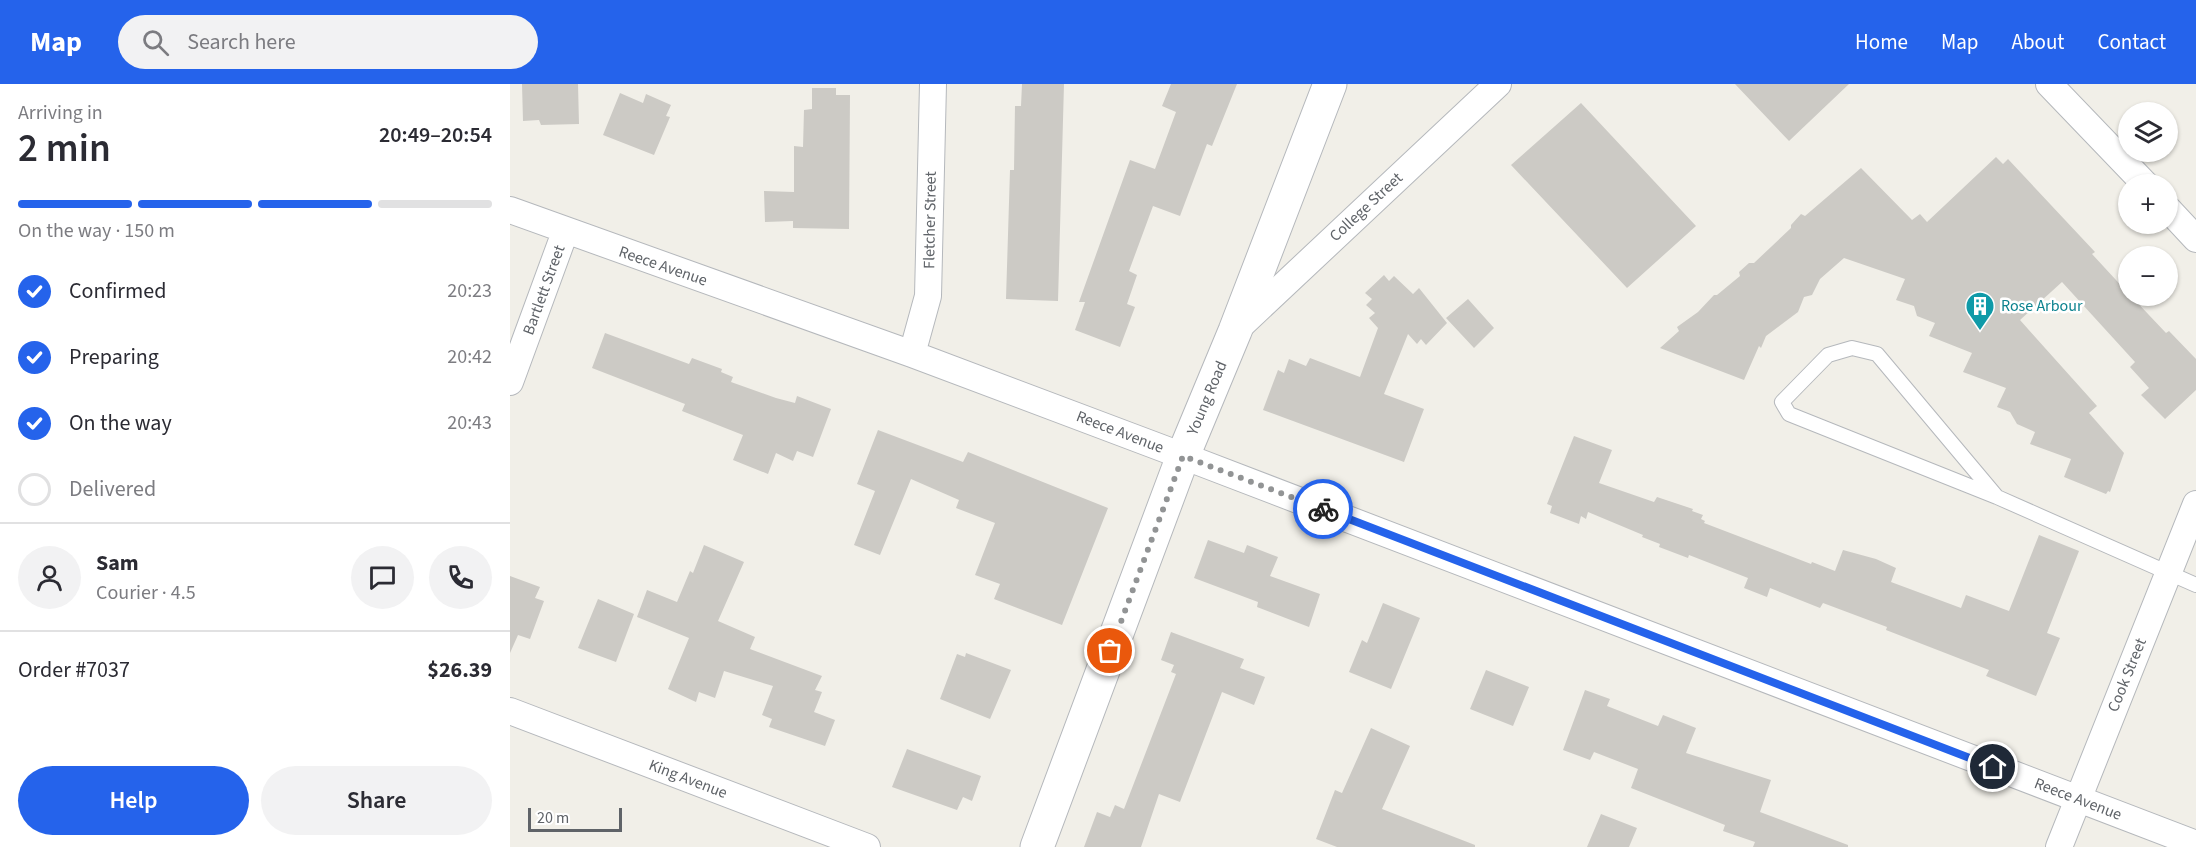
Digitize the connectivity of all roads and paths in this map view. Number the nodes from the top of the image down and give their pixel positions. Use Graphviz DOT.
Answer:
graph roads {
  1 [pos="933,84"];
  2 [pos="1330,84"];
  3 [pos="1498,84"];
  4 [pos="2049,84"];
  5 [pos="2135,174"];
  6 [pos="510,210"];
  7 [pos="2178,220"];
  8 [pos="565,232"];
  9 [pos="2196,239"];
  10 [pos="1235,331"];
  11 [pos="912,354"];
  12 [pos="510,382"];
  13 [pos="1183,456"];
  14 [pos="1997,497"];
  15 [pos="2196,504"];
  16 [pos="2168,574"];
  17 [pos="2196,585"];
  18 [pos="510,711"];
  19 [pos="2078,799"];
  20 [pos="2196,844"];
  21 [pos="867,847"];
  22 [pos="1037,847"];
  23 [pos="2059,847"];
  1 -- 11 [label="street, Fletcher Street"];
  2 -- 10 [label="street, Young Road"];
  3 -- 10 [label="street, College Street"];
  4 -- 5 [label="street"];
  6 -- 8 [label="street, Reece Avenue"];
  7 -- 9 [label="street"];
  8 -- 11 [label="street, Reece Avenue"];
  8 -- 12 [label="street, Bartlett Street"];
  10 -- 13 [label="street, Young Road"];
  11 -- 13 [label="street, Reece Avenue"];
  13 -- 19 [label="street, Reece Avenue"];
  13 -- 22 [label="street, Young Road"];
  14 -- 14 [label="lane"];
  14 -- 16 [label="lane"];
  15 -- 16 [label="street, Cook Street"];
  16 -- 17 [label="lane"];
  16 -- 19 [label="street, Cook Street"];
  18 -- 21 [label="street, King Avenue"];
  19 -- 20 [label="street, Reece Avenue"];
  19 -- 23 [label="street, Cook Street"];
}
